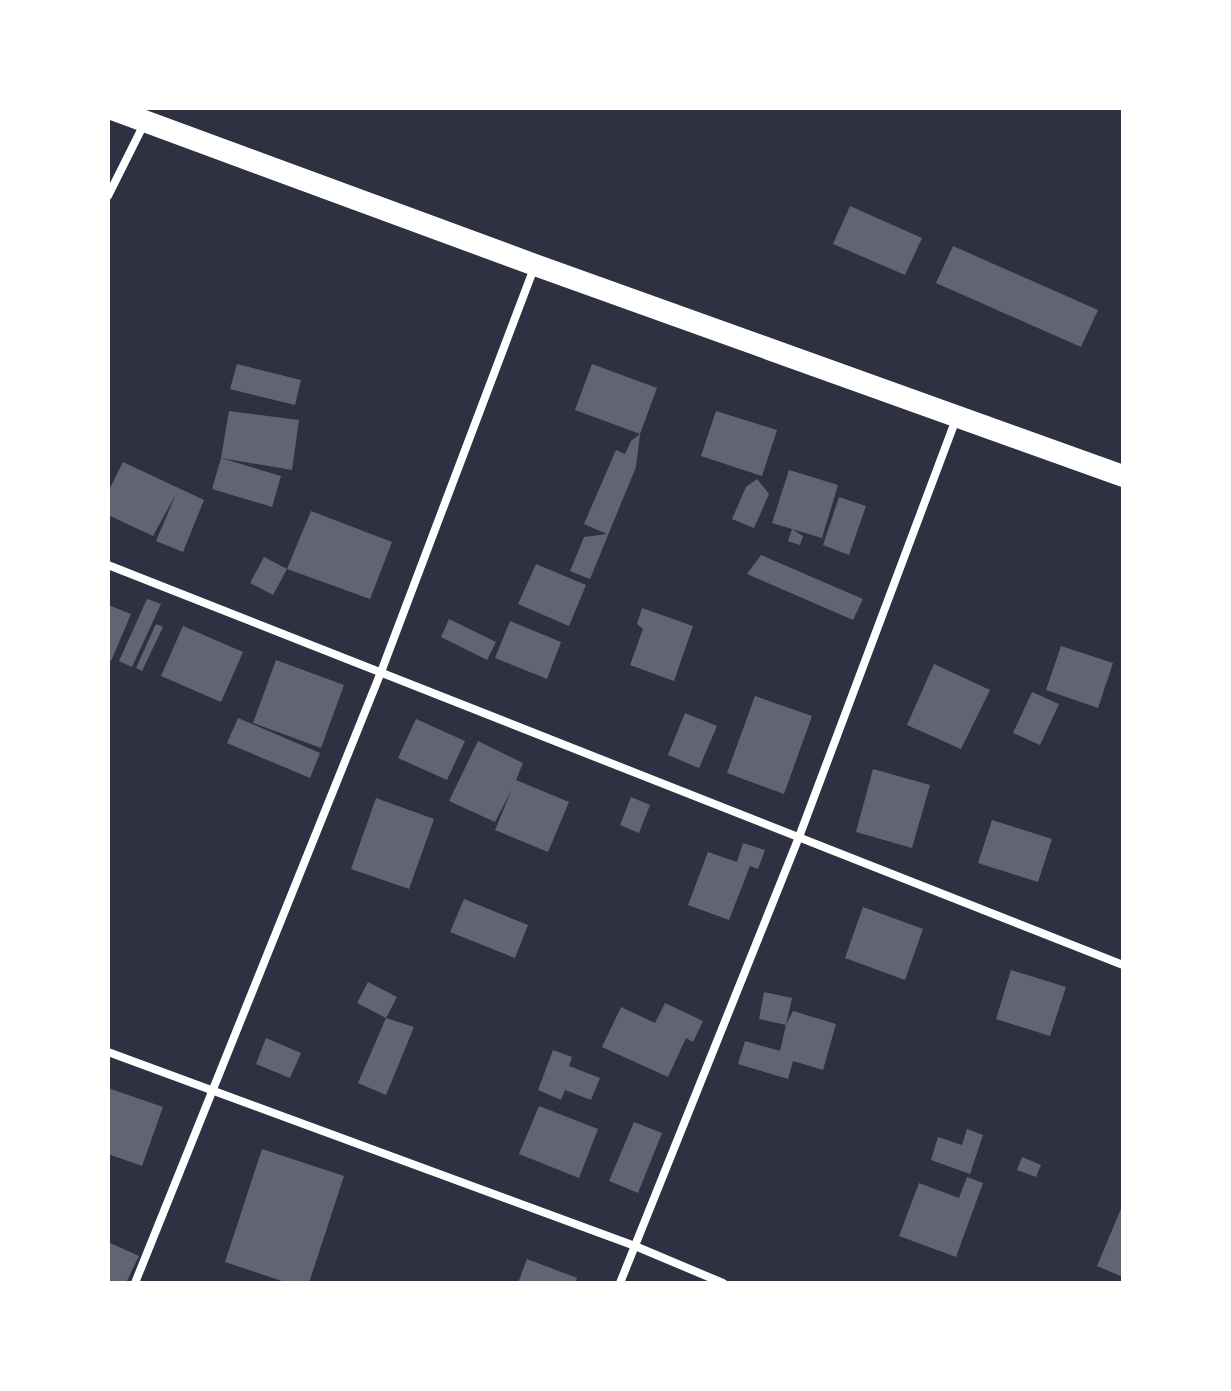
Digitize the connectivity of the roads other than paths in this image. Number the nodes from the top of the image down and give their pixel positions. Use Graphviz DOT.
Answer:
graph roads {
  1 [pos="109,108"];
  2 [pos="145,120"];
  3 [pos="108,196"];
  4 [pos="535,265"];
  5 [pos="957,416"];
  6 [pos="1123,476"];
  7 [pos="108,565"];
  8 [pos="381,672"];
  9 [pos="799,837"];
  10 [pos="1123,965"];
  11 [pos="108,1052"];
  12 [pos="212,1090"];
  13 [pos="635,1246"];
  14 [pos="135,1283"];
  15 [pos="620,1283"];
  16 [pos="723,1283"];
  1 -- 2 [label="highway"];
  2 -- 3 [label="street"];
  2 -- 4 [label="highway"];
  4 -- 5 [label="highway"];
  4 -- 8 [label="street"];
  5 -- 6 [label="highway"];
  5 -- 9 [label="street"];
  7 -- 8 [label="street"];
  8 -- 9 [label="street"];
  8 -- 12 [label="street"];
  9 -- 10 [label="street"];
  9 -- 13 [label="street"];
  11 -- 12 [label="street"];
  12 -- 13 [label="street"];
  12 -- 14 [label="street"];
  13 -- 15 [label="street"];
  13 -- 16 [label="street"];
}
